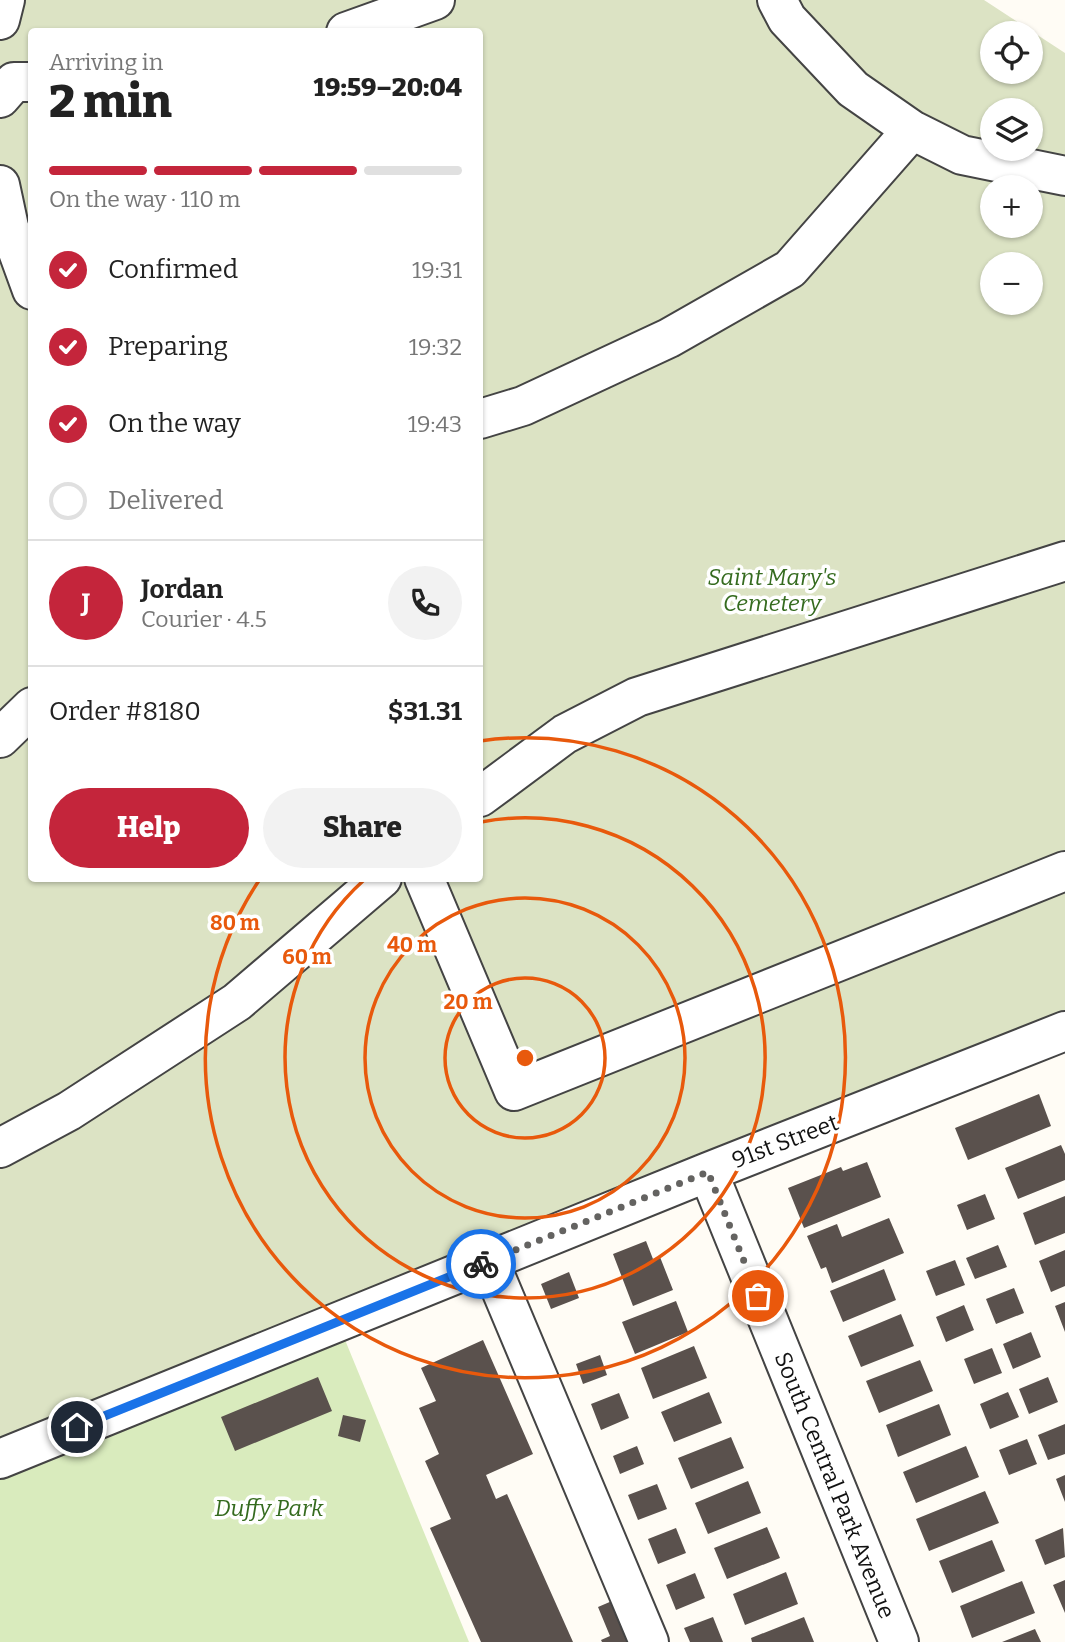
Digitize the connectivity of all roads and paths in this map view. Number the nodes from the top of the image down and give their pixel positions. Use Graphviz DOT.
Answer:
graph roads {
  1 [pos="5,0"];
  2 [pos="435,0"];
  3 [pos="776,0"];
  4 [pos="0,19"];
  5 [pos="357,28"];
  6 [pos="28,82"];
  7 [pos="0,98"];
  8 [pos="912,130"];
  9 [pos="1065,176"];
  10 [pos="0,185"];
  11 [pos="28,279"];
  12 [pos="483,418"];
  13 [pos="1065,561"];
  14 [pos="28,712"];
  15 [pos="0,738"];
  16 [pos="483,795"];
  17 [pos="1065,872"];
  18 [pos="377,882"];
  19 [pos="426,882"];
  20 [pos="1065,1031"];
  21 [pos="0,1148"];
  22 [pos="708,1172"];
  23 [pos="489,1261"];
  24 [pos="0,1459"];
  25 [pos="649,1642"];
  26 [pos="899,1642"];
  1 -- 4 [label="street"];
  2 -- 5 [label="street"];
  3 -- 8 [label="street"];
  6 -- 7 [label="street"];
  8 -- 9 [label="street"];
  8 -- 12 [label="street"];
  10 -- 11 [label="street"];
  13 -- 16 [label="street"];
  14 -- 15 [label="street"];
  17 -- 19 [label="street"];
  18 -- 21 [label="street"];
  20 -- 22 [label="street, 91st Street"];
  22 -- 23 [label="street, 91st Street"];
  22 -- 26 [label="street, South Central Park Avenue"];
  23 -- 24 [label="street, 91st Street"];
  23 -- 25 [label="street"];
}
